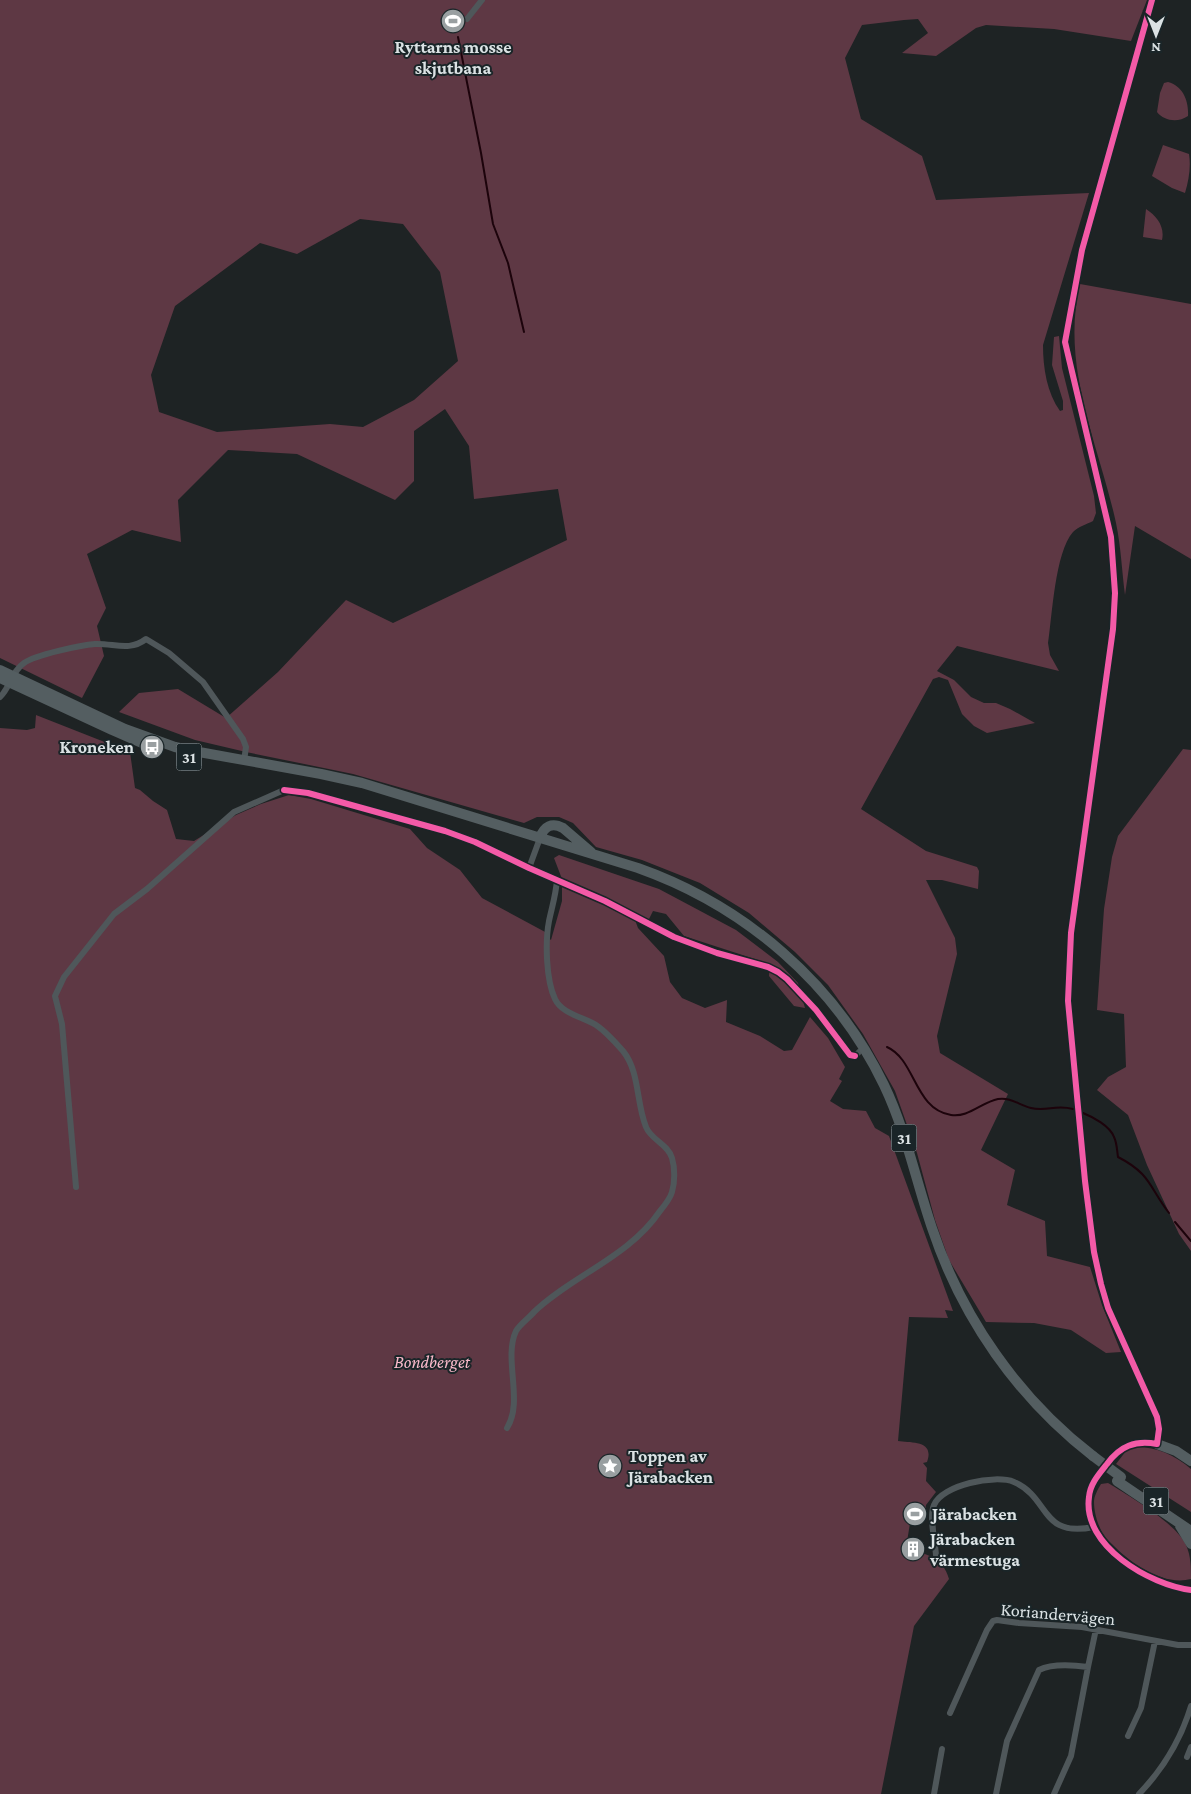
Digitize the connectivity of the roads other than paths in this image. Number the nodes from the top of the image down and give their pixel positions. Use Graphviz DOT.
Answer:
graph roads {
  1 [pos="482,0"];
  2 [pos="1152,0"];
  3 [pos="467,19"];
  4 [pos="0,670"];
  5 [pos="0,678"];
  6 [pos="12,679"];
  7 [pos="0,697"];
  8 [pos="244,760"];
  9 [pos="539,840"];
  10 [pos="593,854"];
  11 [pos="529,868"];
  12 [pos="557,880"];
  13 [pos="860,1052"];
  14 [pos="76,1187"];
  15 [pos="507,1428"];
  16 [pos="1157,1444"];
  17 [pos="1091,1458"];
  18 [pos="1191,1461"];
  19 [pos="1119,1479"];
  20 [pos="1176,1521"];
  21 [pos="1191,1524"];
  22 [pos="1094,1527"];
  23 [pos="1191,1531"];
  24 [pos="1191,1544"];
  25 [pos="936,1555"];
  26 [pos="1191,1590"];
  27 [pos="1096,1629"];
  28 [pos="1155,1641"];
  29 [pos="1191,1645"];
  30 [pos="1088,1667"];
  31 [pos="1191,1706"];
  32 [pos="950,1713"];
  33 [pos="1128,1736"];
  34 [pos="1191,1747"];
  35 [pos="942,1749"];
  36 [pos="1187,1757"];
  37 [pos="934,1794"];
  38 [pos="996,1794"];
  39 [pos="1054,1794"];
  40 [pos="1139,1794"];
  1 -- 3 [label="street"];
  2 -- 16 [label="street"];
  4 -- 6 [label="highway, 31"];
  5 -- 6 [label="highway, 31"];
  6 -- 7 [label="street"];
  6 -- 8 [label="highway, 31"];
  6 -- 8 [label="street"];
  6 -- 9 [label="highway, 31"];
  8 -- 9 [label="highway, 31"];
  9 -- 10 [label="highway, 31"];
  9 -- 10 [label="highway"];
  9 -- 11 [label="street"];
  9 -- 13 [label="highway, 31"];
  10 -- 17 [label="highway, 31"];
  11 -- 12 [label="street"];
  11 -- 14 [label="street"];
  12 -- 13 [label="street"];
  12 -- 15 [label="street"];
  13 -- 17 [label="highway, 31"];
  16 -- 18 [label="highway"];
  16 -- 22 [label="street"];
  17 -- 19 [label="highway, 31, bridge"];
  19 -- 20 [label="highway, 31"];
  19 -- 21 [label="highway, 31"];
  20 -- 23 [label="highway, 31"];
  20 -- 24 [label="highway"];
  22 -- 25 [label="street"];
  22 -- 26 [label="street"];
  27 -- 28 [label="street, Koriandervägen"];
  27 -- 30 [label="street"];
  27 -- 32 [label="street, Koriandervägen"];
  28 -- 29 [label="street, Koriandervägen"];
  28 -- 33 [label="street"];
  30 -- 38 [label="street"];
  30 -- 39 [label="street"];
  31 -- 40 [label="street"];
  34 -- 36 [label="street"];
  35 -- 37 [label="street"];
}
